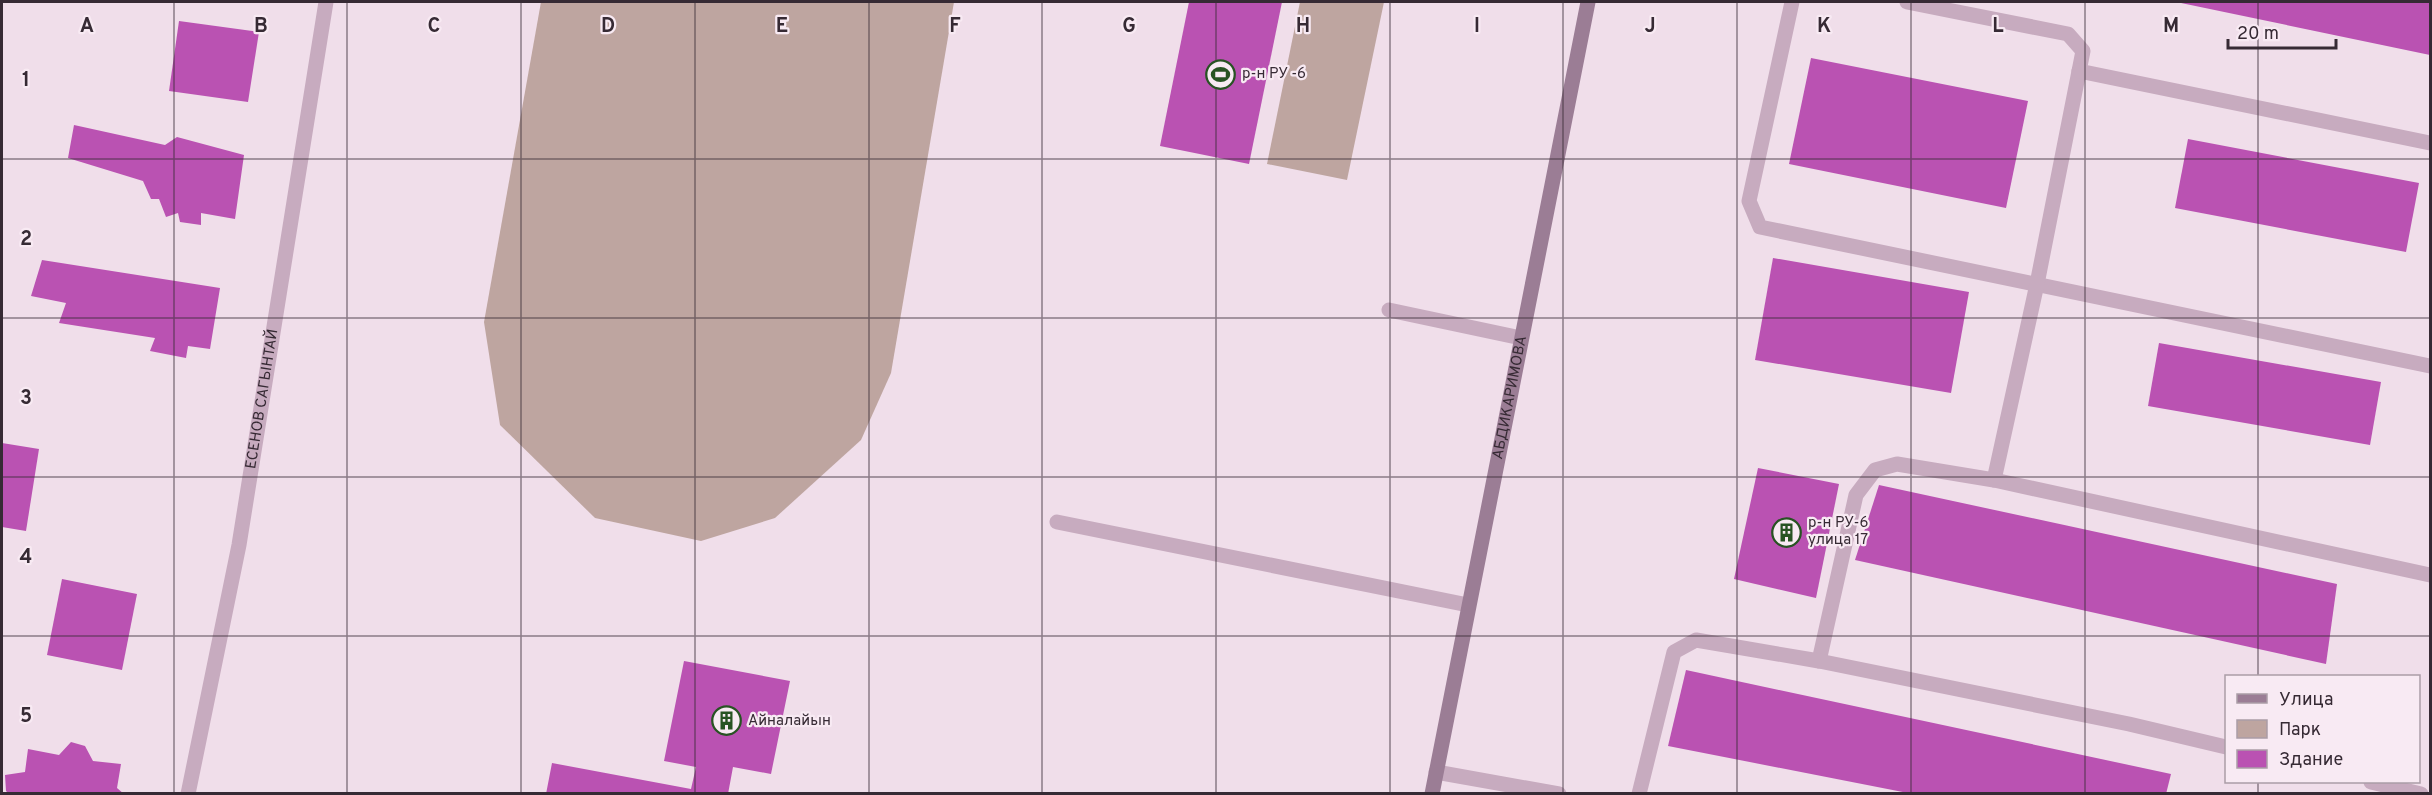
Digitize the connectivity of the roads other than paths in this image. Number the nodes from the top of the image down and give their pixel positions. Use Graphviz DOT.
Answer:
graph roads {
  1 [pos="326,2"];
  2 [pos="1588,2"];
  3 [pos="1792,2"];
  4 [pos="1907,2"];
  5 [pos="2079,72"];
  6 [pos="2430,143"];
  7 [pos="2037,284"];
  8 [pos="1389,310"];
  9 [pos="1521,338"];
  10 [pos="2430,366"];
  11 [pos="1994,480"];
  12 [pos="1057,522"];
  13 [pos="2430,575"];
  14 [pos="1468,605"];
  15 [pos="1819,661"];
  16 [pos="2225,747"];
  17 [pos="1436,772"];
  18 [pos="2375,783"];
  19 [pos="188,794"];
  20 [pos="1432,794"];
  21 [pos="1559,794"];
  22 [pos="1639,794"];
  23 [pos="2421,794"];
  1 -- 19 [label="street, ЕСЕНОВ САГЫНТАЙ"];
  2 -- 9 [label="main road, АБДИКАРИМОВА"];
  3 -- 7 [label="street"];
  4 -- 5 [label="street"];
  5 -- 6 [label="street"];
  5 -- 7 [label="street"];
  7 -- 10 [label="street"];
  7 -- 11 [label="street"];
  8 -- 9 [label="street"];
  9 -- 14 [label="main road, АБДИКАРИМОВА"];
  11 -- 13 [label="street"];
  11 -- 15 [label="street"];
  12 -- 14 [label="street"];
  14 -- 17 [label="main road, АБДИКАРИМОВА"];
  15 -- 16 [label="street"];
  15 -- 22 [label="street"];
  17 -- 20 [label="main road, АБДИКАРИМОВА"];
  17 -- 21 [label="street"];
  18 -- 23 [label="street"];
}
